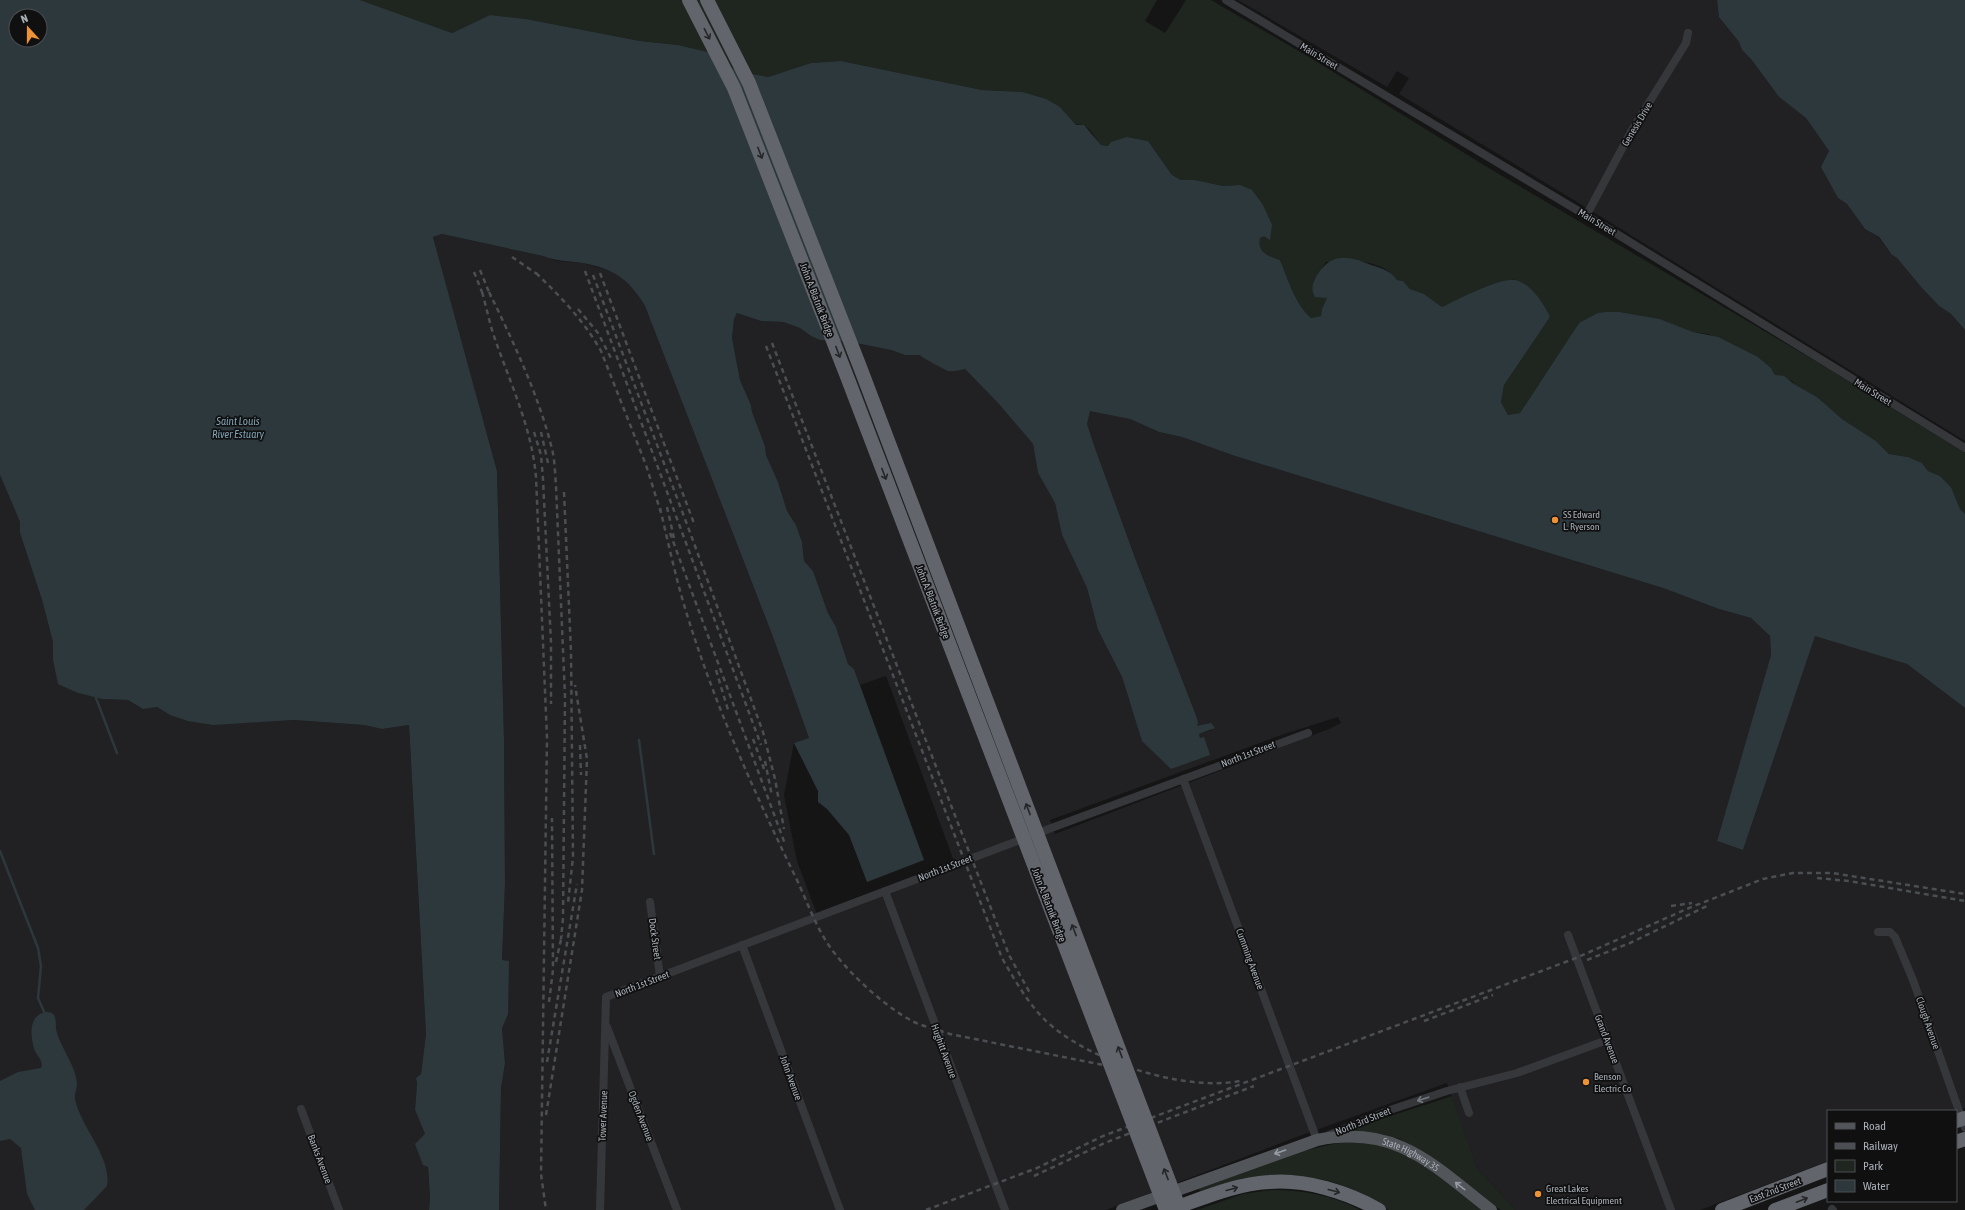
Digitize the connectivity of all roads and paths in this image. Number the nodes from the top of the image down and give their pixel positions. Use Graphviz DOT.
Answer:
graph roads {
  1 [pos="689,0"];
  2 [pos="707,0"];
  3 [pos="1226,0"];
  4 [pos="1688,33"];
  5 [pos="1586,216"];
  6 [pos="1965,448"];
  7 [pos="1308,733"];
  8 [pos="1183,779"];
  9 [pos="885,891"];
  10 [pos="650,902"];
  11 [pos="1878,932"];
  12 [pos="1568,936"];
  13 [pos="742,945"];
  14 [pos="660,976"];
  15 [pos="605,1022"];
  16 [pos="1607,1040"];
  17 [pos="1460,1087"];
  18 [pos="301,1109"];
  19 [pos="1469,1113"];
  20 [pos="1962,1121"];
  21 [pos="1317,1140"];
  22 [pos="1827,1170"];
  23 [pos="1827,1190"];
  24 [pos="1374,1208"];
  25 [pos="340,1210"];
  26 [pos="600,1210"];
  27 [pos="677,1210"];
  28 [pos="840,1210"];
  29 [pos="1004,1210"];
  30 [pos="1122,1210"];
  31 [pos="1166,1210"];
  32 [pos="1169,1210"];
  33 [pos="1180,1210"];
  34 [pos="1491,1210"];
  35 [pos="1672,1210"];
  36 [pos="1722,1210"];
  37 [pos="1775,1210"];
  1 -- 31 [label="highway, John A. Blatnik Bridge, one-way, bridge"];
  33 -- 2 [label="highway, John A. Blatnik Bridge, one-way, bridge"];
  3 -- 5 [label="street, Main Street"];
  4 -- 5 [label="street, Genesis Drive"];
  5 -- 6 [label="street, Main Street"];
  7 -- 8 [label="street, North 1st Street"];
  8 -- 9 [label="street, North 1st Street"];
  8 -- 21 [label="street, Cumming Avenue"];
  9 -- 13 [label="street, North 1st Street"];
  9 -- 29 [label="street, Hughitt Avenue"];
  10 -- 14 [label="street, Dock Street"];
  11 -- 20 [label="street, Clough Avenue"];
  12 -- 16 [label="street, Grand Avenue"];
  13 -- 14 [label="street, North 1st Street"];
  13 -- 28 [label="street, John Avenue"];
  14 -- 15 [label="street, North 1st Street"];
  15 -- 26 [label="street, Tower Avenue"];
  15 -- 27 [label="street, Ogden Avenue"];
  16 -- 17 [label="street, North 3rd Street"];
  16 -- 35 [label="street, Grand Avenue"];
  17 -- 19 [label="street"];
  17 -- 21 [label="street, North 3rd Street, one-way"];
  18 -- 25 [label="street, Banks Avenue"];
  21 -- 30 [label="main road, North 3rd Street, one-way"];
  34 -- 21 [label="main road, State Highway 35, one-way"];
  22 -- 36 [label="highway, East 2nd Street"];
  37 -- 23 [label="highway, East 2nd Street, one-way"];
  32 -- 24 [label="highway, one-way"];
}
